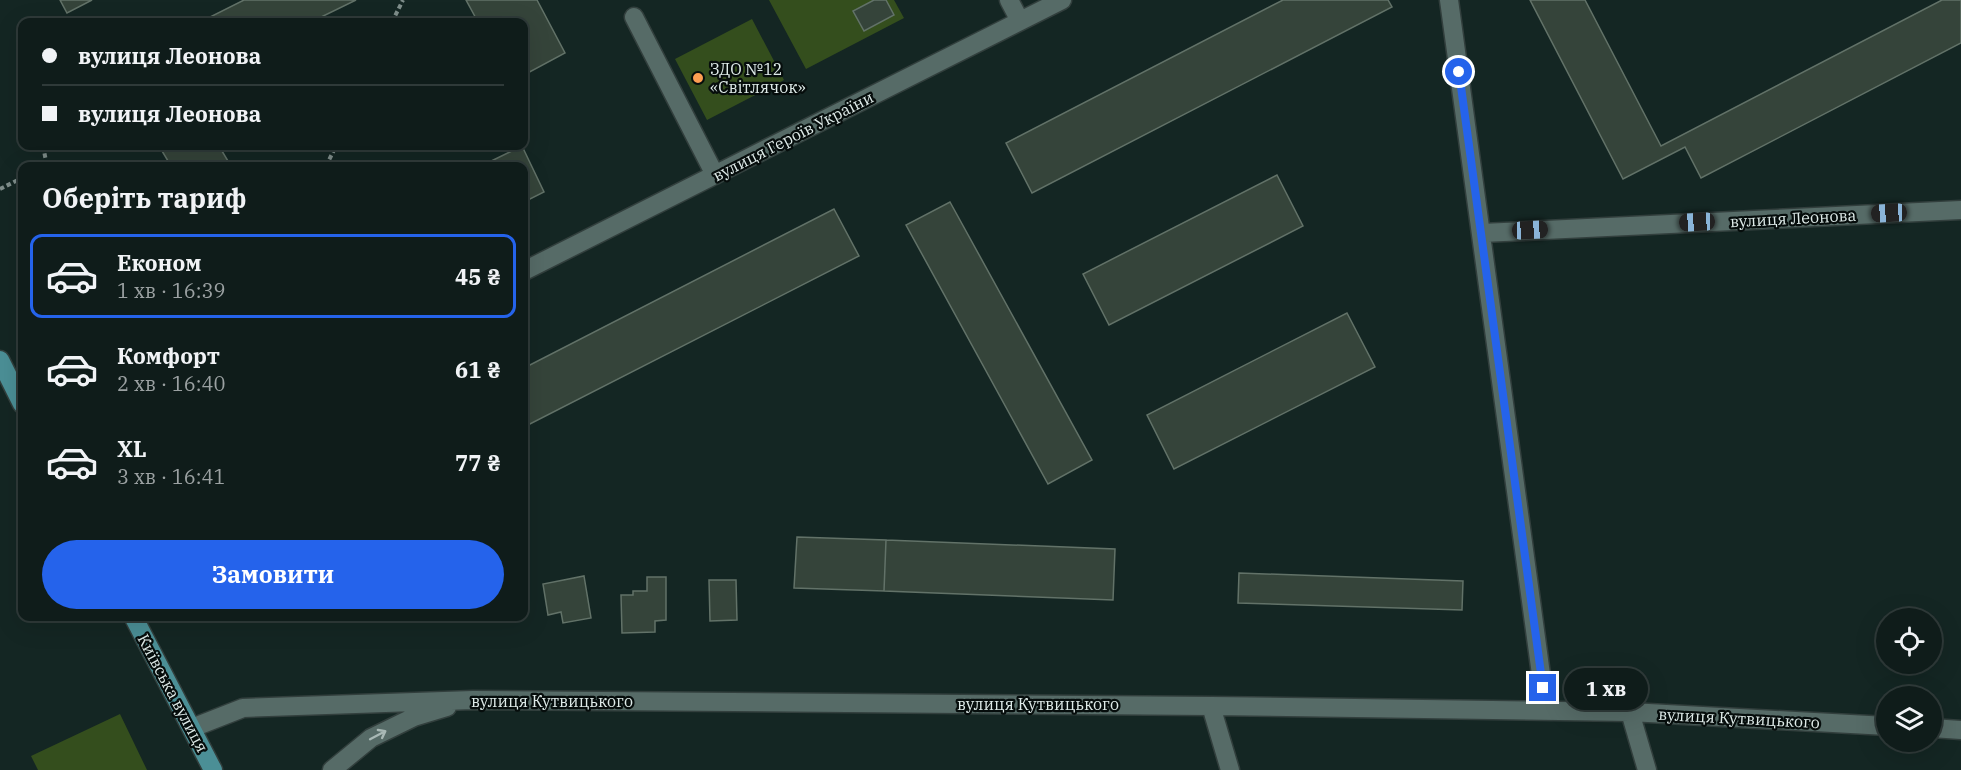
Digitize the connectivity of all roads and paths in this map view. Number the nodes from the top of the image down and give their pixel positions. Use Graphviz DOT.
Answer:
graph roads {
  1 [pos="403,0"];
  2 [pos="1009,0"];
  3 [pos="1062,0"];
  4 [pos="1449,0"];
  5 [pos="634,17"];
  6 [pos="394,18"];
  7 [pos="1020,21"];
  8 [pos="715,175"];
  9 [pos="18,180"];
  10 [pos="0,189"];
  11 [pos="1961,210"];
  12 [pos="1482,233"];
  13 [pos="528,270"];
  14 [pos="0,360"];
  15 [pos="18,396"];
  16 [pos="136,621"];
  17 [pos="473,700"];
  18 [pos="1211,706"];
  19 [pos="1546,711"];
  20 [pos="1630,712"];
  21 [pos="1876,725"];
  22 [pos="192,728"];
  23 [pos="1942,728"];
  24 [pos="1961,729"];
  25 [pos="213,770"];
  26 [pos="332,770"];
  27 [pos="1230,770"];
  28 [pos="1647,770"];
  1 -- 6 [label="path"];
  2 -- 7 [label="street"];
  3 -- 7 [label="street, вулиця Героїв України"];
  4 -- 12 [label="street"];
  5 -- 8 [label="street"];
  7 -- 8 [label="street, вулиця Героїв України"];
  8 -- 13 [label="street, вулиця Героїв України"];
  9 -- 10 [label="path"];
  11 -- 12 [label="street, вулиця Леонова"];
  12 -- 19 [label="street"];
  14 -- 15 [label="main road"];
  16 -- 22 [label="main road, Київська вулиця"];
  17 -- 18 [label="street, вулиця Кутвицького"];
  17 -- 22 [label="street, вулиця Кутвицького"];
  26 -- 17 [label="street, one-way"];
  18 -- 19 [label="street, вулиця Кутвицького"];
  18 -- 27 [label="street"];
  19 -- 20 [label="street, вулиця Кутвицького"];
  20 -- 21 [label="street, вулиця Кутвицького"];
  20 -- 28 [label="street"];
  22 -- 25 [label="main road, Київська вулиця"];
  23 -- 24 [label="street"];
}
